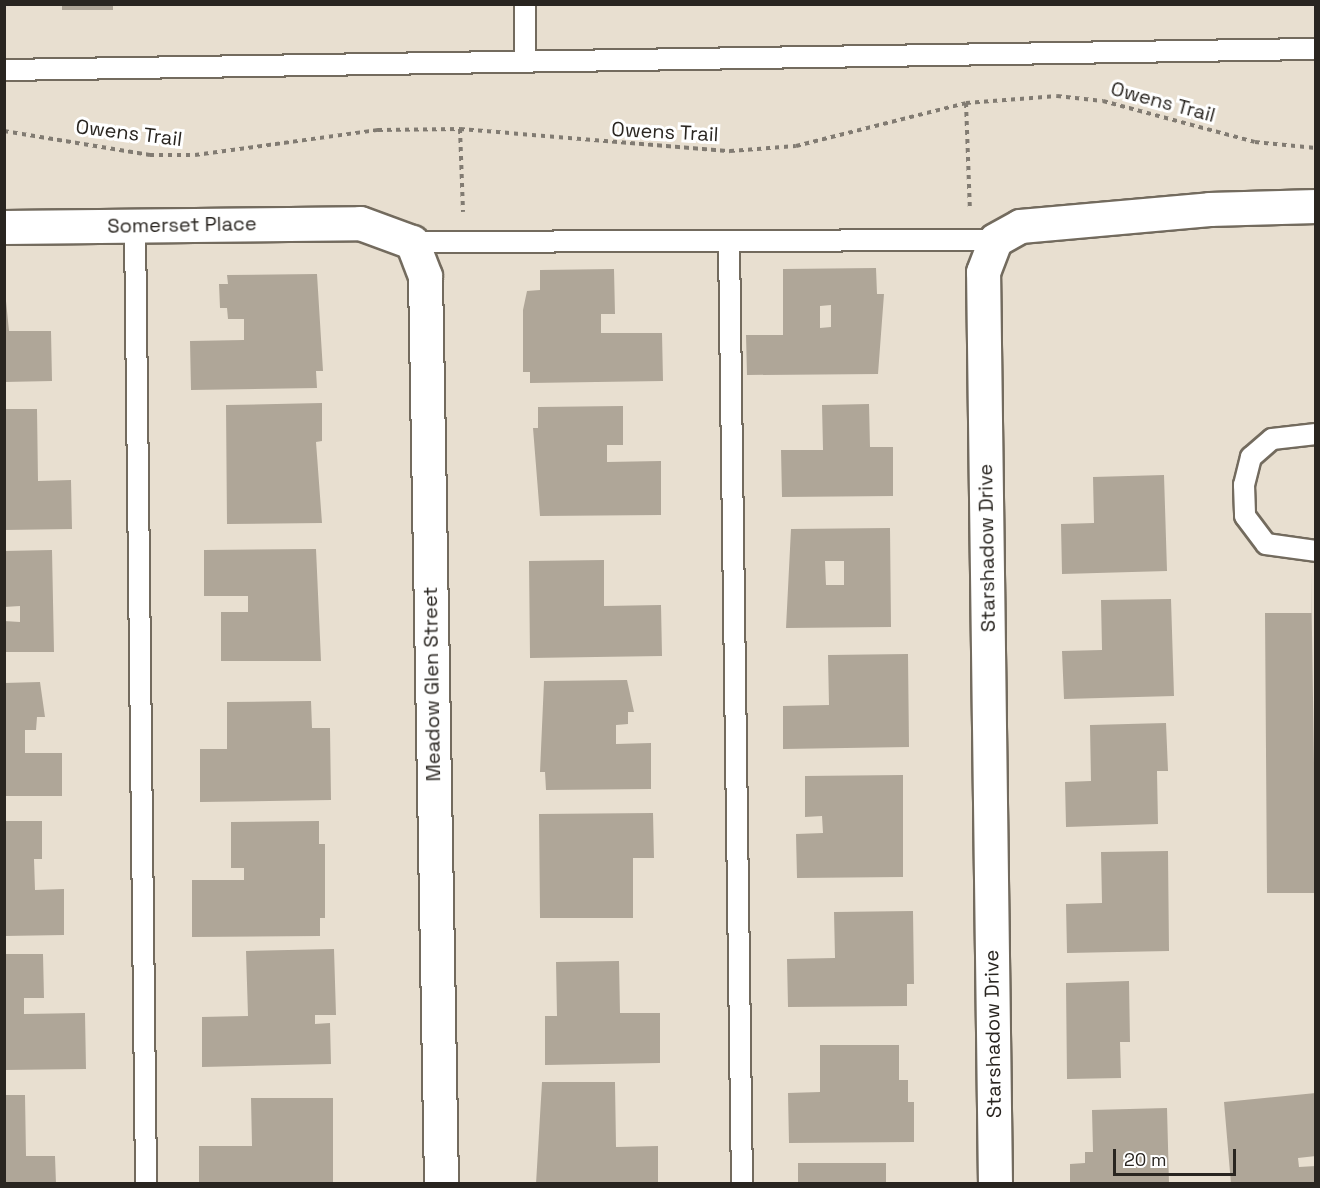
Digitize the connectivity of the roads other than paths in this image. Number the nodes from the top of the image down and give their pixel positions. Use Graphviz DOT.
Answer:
graph roads {
  1 [pos="525,4"];
  2 [pos="1316,49"];
  3 [pos="525,58"];
  4 [pos="4,70"];
  5 [pos="1316,206"];
  6 [pos="135,226"];
  7 [pos="4,227"];
  8 [pos="983,241"];
  9 [pos="412,242"];
  10 [pos="729,243"];
  11 [pos="1316,434"];
  12 [pos="1316,551"];
  13 [pos="146,1184"];
  14 [pos="441,1184"];
  15 [pos="742,1184"];
  16 [pos="995,1184"];
  1 -- 3 [label="lane"];
  2 -- 3 [label="lane"];
  3 -- 4 [label="lane"];
  5 -- 8 [label="street"];
  6 -- 7 [label="street, Somerset Place"];
  6 -- 9 [label="street, Somerset Place"];
  6 -- 13 [label="lane"];
  8 -- 10 [label="lane"];
  8 -- 16 [label="street, Starshadow Drive"];
  9 -- 10 [label="lane"];
  9 -- 14 [label="street, Meadow Glen Street"];
  10 -- 15 [label="lane"];
  11 -- 12 [label="lane"];
}
